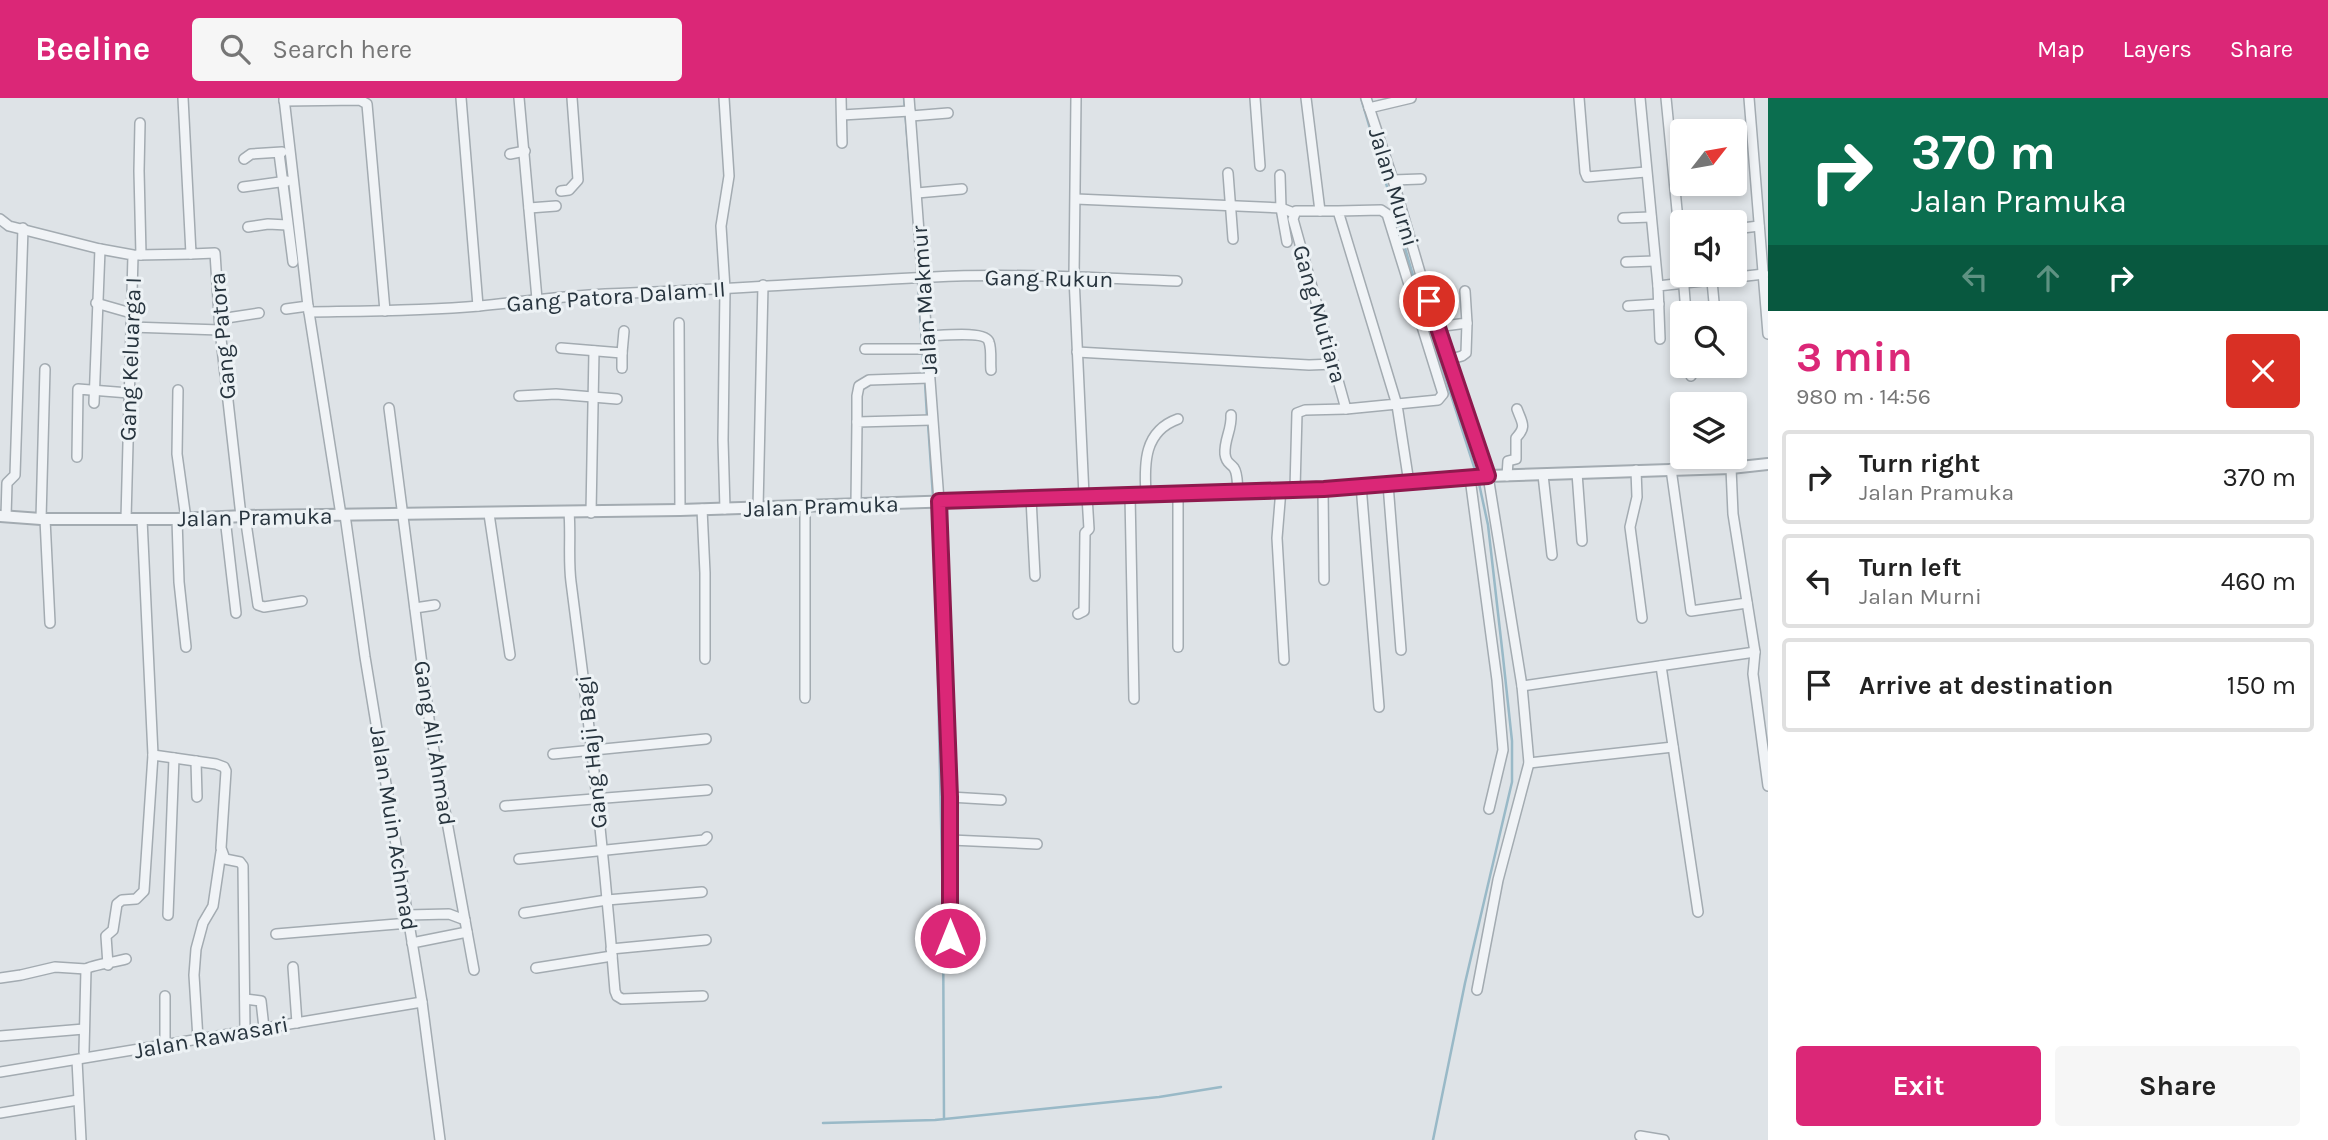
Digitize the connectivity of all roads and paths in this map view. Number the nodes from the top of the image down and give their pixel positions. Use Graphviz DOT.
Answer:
graph roads {
  1 [pos="183,98"];
  2 [pos="461,98"];
  3 [pos="519,98"];
  4 [pos="572,98"];
  5 [pos="724,98"];
  6 [pos="841,98"];
  7 [pos="909,98"];
  8 [pos="1076,98"];
  9 [pos="1255,98"];
  10 [pos="1306,98"];
  11 [pos="1366,98"];
  12 [pos="1411,98"];
  13 [pos="1579,98"];
  14 [pos="1640,98"];
  15 [pos="1666,98"];
  16 [pos="1749,98"];
  17 [pos="284,100"];
  18 [pos="366,100"];
  19 [pos="1369,108"];
  20 [pos="907,113"];
  21 [pos="948,113"];
  22 [pos="842,115"];
  23 [pos="140,123"];
  24 [pos="842,143"];
  25 [pos="524,151"];
  26 [pos="284,152"];
  27 [pos="510,154"];
  28 [pos="244,159"];
  29 [pos="1260,166"];
  30 [pos="1646,172"];
  31 [pos="1228,173"];
  32 [pos="1280,175"];
  33 [pos="1421,179"];
  34 [pos="1394,180"];
  35 [pos="287,181"];
  36 [pos="243,187"];
  37 [pos="962,190"];
  38 [pos="561,191"];
  39 [pos="917,193"];
  40 [pos="1076,199"];
  41 [pos="556,206"];
  42 [pos="1230,206"];
  43 [pos="529,208"];
  44 [pos="1281,208"];
  45 [pos="1677,210"];
  46 [pos="1320,211"];
  47 [pos="1338,211"];
  48 [pos="1395,212"];
  49 [pos="1294,213"];
  50 [pos="1651,217"];
  51 [pos="1623,218"];
  52 [pos="0,219"];
  53 [pos="290,221"];
  54 [pos="1759,226"];
  55 [pos="248,227"];
  56 [pos="1747,227"];
  57 [pos="23,228"];
  58 [pos="294,237"];
  59 [pos="1233,239"];
  60 [pos="1287,242"];
  61 [pos="100,249"];
  62 [pos="191,254"];
  63 [pos="137,255"];
  64 [pos="1655,261"];
  65 [pos="293,262"];
  66 [pos="1626,262"];
  67 [pos="1764,274"];
  68 [pos="1747,276"];
  69 [pos="1074,277"];
  70 [pos="918,278"];
  71 [pos="1177,281"];
  72 [pos="1670,283"];
  73 [pos="763,285"];
  74 [pos="1658,286"];
  75 [pos="725,289"];
  76 [pos="1465,291"];
  77 [pos="537,299"];
  78 [pos="96,303"];
  79 [pos="1659,304"];
  80 [pos="478,306"];
  81 [pos="1628,306"];
  82 [pos="286,309"];
  83 [pos="309,309"];
  84 [pos="385,311"];
  85 [pos="131,313"];
  86 [pos="259,313"];
  87 [pos="220,319"];
  88 [pos="679,323"];
  89 [pos="1467,323"];
  90 [pos="131,327"];
  91 [pos="1436,327"];
  92 [pos="220,330"];
  93 [pos="624,331"];
  94 [pos="1768,334"];
  95 [pos="926,336"];
  96 [pos="1660,339"];
  97 [pos="561,348"];
  98 [pos="923,348"];
  99 [pos="865,349"];
  100 [pos="594,351"];
  101 [pos="1076,352"];
  102 [pos="622,353"];
  103 [pos="1447,360"];
  104 [pos="1334,364"];
  105 [pos="622,368"];
  106 [pos="45,369"];
  107 [pos="991,370"];
  108 [pos="926,378"];
  109 [pos="94,389"];
  110 [pos="178,390"];
  111 [pos="129,393"];
  112 [pos="519,396"];
  113 [pos="593,397"];
  114 [pos="617,399"];
  115 [pos="94,403"];
  116 [pos="1397,405"];
  117 [pos="389,408"];
  118 [pos="1346,408"];
  119 [pos="1517,409"];
  120 [pos="1231,415"];
  121 [pos="1178,419"];
  122 [pos="929,420"];
  123 [pos="857,422"];
  124 [pos="77,457"];
  125 [pos="1747,464"];
  126 [pos="1768,464"];
  127 [pos="1671,469"];
  128 [pos="1727,469"];
  129 [pos="1636,470"];
  130 [pos="1577,473"];
  131 [pos="1544,475"];
  132 [pos="1488,476"];
  133 [pos="1507,476"];
  134 [pos="1469,478"];
  135 [pos="1409,483"];
  136 [pos="1388,484"];
  137 [pos="1361,485"];
  138 [pos="1281,489"];
  139 [pos="1295,489"];
  140 [pos="1324,489"];
  141 [pos="1238,491"];
  142 [pos="1178,493"];
  143 [pos="1146,494"];
  144 [pos="1130,495"];
  145 [pos="1085,496"];
  146 [pos="1031,498"];
  147 [pos="939,501"];
  148 [pos="856,504"];
  149 [pos="804,505"];
  150 [pos="758,508"];
  151 [pos="702,509"];
  152 [pos="725,509"];
  153 [pos="680,510"];
  154 [pos="569,512"];
  155 [pos="591,513"];
  156 [pos="489,514"];
  157 [pos="343,515"];
  158 [pos="402,515"];
  159 [pos="3,516"];
  160 [pos="243,516"];
  161 [pos="225,518"];
  162 [pos="43,519"];
  163 [pos="126,519"];
  164 [pos="142,519"];
  165 [pos="181,519"];
  166 [pos="1582,541"];
  167 [pos="1552,555"];
  168 [pos="1034,576"];
  169 [pos="1324,580"];
  170 [pos="302,601"];
  171 [pos="1747,603"];
  172 [pos="435,605"];
  173 [pos="415,608"];
  174 [pos="236,613"];
  175 [pos="1079,614"];
  176 [pos="1642,618"];
  177 [pos="50,623"];
  178 [pos="186,647"];
  179 [pos="1178,647"];
  180 [pos="1401,650"];
  181 [pos="1755,652"];
  182 [pos="510,655"];
  183 [pos="705,659"];
  184 [pos="1284,660"];
  185 [pos="1661,666"];
  186 [pos="1522,686"];
  187 [pos="805,698"];
  188 [pos="1133,699"];
  189 [pos="1379,707"];
  190 [pos="706,739"];
  191 [pos="1673,747"];
  192 [pos="591,749"];
  193 [pos="553,754"];
  194 [pos="153,755"];
  195 [pos="174,758"];
  196 [pos="196,761"];
  197 [pos="1529,763"];
  198 [pos="1768,786"];
  199 [pos="707,790"];
  200 [pos="197,797"];
  201 [pos="596,797"];
  202 [pos="950,797"];
  203 [pos="1002,800"];
  204 [pos="505,806"];
  205 [pos="1489,809"];
  206 [pos="707,837"];
  207 [pos="951,841"];
  208 [pos="1038,844"];
  209 [pos="601,849"];
  210 [pos="221,852"];
  211 [pos="519,859"];
  212 [pos="702,892"];
  213 [pos="607,900"];
  214 [pos="1698,912"];
  215 [pos="524,913"];
  216 [pos="168,915"];
  217 [pos="408,919"];
  218 [pos="465,920"];
  219 [pos="467,932"];
  220 [pos="276,934"];
  221 [pos="950,938"];
  222 [pos="706,940"];
  223 [pos="412,943"];
  224 [pos="612,952"];
  225 [pos="127,959"];
  226 [pos="108,965"];
  227 [pos="293,967"];
  228 [pos="536,968"];
  229 [pos="86,970"];
  230 [pos="474,970"];
  231 [pos="0,978"];
  232 [pos="1476,990"];
  233 [pos="165,996"];
  234 [pos="703,996"];
  235 [pos="245,999"];
  236 [pos="422,1002"];
  237 [pos="297,1023"];
  238 [pos="264,1028"];
  239 [pos="84,1029"];
  240 [pos="245,1031"];
  241 [pos="0,1036"];
  242 [pos="198,1039"];
  243 [pos="165,1044"];
  244 [pos="81,1056"];
  245 [pos="0,1072"];
  246 [pos="78,1100"];
  247 [pos="0,1113"];
  248 [pos="1640,1136"];
  249 [pos="81,1140"];
  250 [pos="440,1140"];
  251 [pos="1664,1140"];
  1 -- 62 [label="street, Gang Patora"];
  2 -- 80 [label="street"];
  3 -- 25 [label="street"];
  4 -- 38 [label="street"];
  5 -- 75 [label="street"];
  6 -- 22 [label="street"];
  7 -- 20 [label="street, Jalan Makmur"];
  8 -- 40 [label="street"];
  9 -- 29 [label="street"];
  10 -- 46 [label="street"];
  11 -- 19 [label="street, Jalan Murni"];
  12 -- 19 [label="street"];
  13 -- 30 [label="street"];
  14 -- 30 [label="street"];
  15 -- 45 [label="street"];
  16 -- 54 [label="street"];
  17 -- 18 [label="street"];
  17 -- 26 [label="street"];
  18 -- 84 [label="street"];
  19 -- 34 [label="street, Jalan Murni"];
  20 -- 21 [label="street"];
  20 -- 22 [label="street"];
  20 -- 39 [label="street, Jalan Makmur"];
  22 -- 24 [label="street"];
  23 -- 63 [label="street"];
  25 -- 27 [label="street"];
  25 -- 43 [label="street"];
  26 -- 28 [label="street"];
  26 -- 35 [label="street"];
  30 -- 50 [label="street"];
  31 -- 42 [label="street"];
  32 -- 44 [label="street"];
  33 -- 34 [label="street"];
  34 -- 48 [label="street, Jalan Murni"];
  35 -- 36 [label="street"];
  35 -- 53 [label="street"];
  37 -- 39 [label="street"];
  39 -- 70 [label="street, Jalan Makmur"];
  40 -- 42 [label="street"];
  40 -- 69 [label="street"];
  41 -- 43 [label="street"];
  42 -- 44 [label="street"];
  42 -- 59 [label="street"];
  43 -- 77 [label="street"];
  44 -- 49 [label="street"];
  44 -- 60 [label="street"];
  46 -- 47 [label="street, Gang Mutiara"];
  46 -- 49 [label="street, Gang Mutiara"];
  47 -- 48 [label="street, Gang Mutiara"];
  47 -- 116 [label="street, Gang Mutiara"];
  48 -- 91 [label="street, Jalan Murni"];
  48 -- 116 [label="street, Gang Mutiara"];
  49 -- 104 [label="street, Gang Mutiara"];
  50 -- 51 [label="street"];
  50 -- 64 [label="street"];
  52 -- 57 [label="street, Gang Keluarga I"];
  53 -- 55 [label="street"];
  53 -- 58 [label="street"];
  54 -- 56 [label="street"];
  54 -- 67 [label="street"];
  57 -- 61 [label="street, Gang Keluarga I"];
  57 -- 159 [label="street"];
  58 -- 65 [label="street"];
  58 -- 83 [label="street"];
  61 -- 63 [label="street, Gang Keluarga I"];
  61 -- 78 [label="street"];
  62 -- 63 [label="street"];
  62 -- 87 [label="street, Gang Patora"];
  63 -- 85 [label="street, Gang Keluarga I"];
  64 -- 66 [label="street"];
  64 -- 74 [label="street"];
  67 -- 68 [label="street"];
  67 -- 94 [label="street"];
  69 -- 70 [label="street, Gang Rukun"];
  69 -- 71 [label="street, Gang Rukun"];
  69 -- 101 [label="street"];
  70 -- 73 [label="street, Gang Patora Dalam II"];
  70 -- 95 [label="street, Jalan Makmur"];
  72 -- 74 [label="street"];
  73 -- 75 [label="street, Gang Patora Dalam II"];
  73 -- 150 [label="street"];
  74 -- 79 [label="street"];
  75 -- 77 [label="street, Gang Patora Dalam II"];
  75 -- 152 [label="street"];
  76 -- 89 [label="street"];
  77 -- 80 [label="street, Gang Patora Dalam II"];
  78 -- 85 [label="street"];
  78 -- 109 [label="street"];
  79 -- 81 [label="street"];
  79 -- 96 [label="street"];
  80 -- 84 [label="street, Gang Patora Dalam II"];
  82 -- 83 [label="street, Gang Patora Dalam II"];
  83 -- 84 [label="street, Gang Patora Dalam II"];
  83 -- 157 [label="street"];
  85 -- 90 [label="street, Gang Keluarga I"];
  86 -- 87 [label="street"];
  87 -- 92 [label="street, Gang Patora"];
  88 -- 153 [label="street"];
  89 -- 91 [label="street"];
  89 -- 103 [label="street"];
  90 -- 92 [label="street"];
  90 -- 111 [label="street, Gang Keluarga I"];
  91 -- 103 [label="street, Jalan Murni"];
  92 -- 160 [label="street, Gang Patora"];
  93 -- 102 [label="street"];
  95 -- 98 [label="street, Jalan Makmur"];
  95 -- 107 [label="street"];
  97 -- 100 [label="street"];
  98 -- 99 [label="street"];
  98 -- 108 [label="street, Jalan Makmur"];
  100 -- 102 [label="street"];
  100 -- 113 [label="street"];
  101 -- 104 [label="street"];
  101 -- 145 [label="street"];
  102 -- 105 [label="street"];
  103 -- 132 [label="street, Jalan Murni"];
  104 -- 118 [label="street, Gang Mutiara"];
  106 -- 162 [label="street"];
  108 -- 122 [label="street, Jalan Makmur"];
  108 -- 123 [label="street"];
  109 -- 111 [label="street"];
  109 -- 115 [label="street"];
  109 -- 124 [label="street"];
  110 -- 165 [label="street"];
  111 -- 163 [label="street, Gang Keluarga I"];
  112 -- 113 [label="street"];
  113 -- 114 [label="street"];
  113 -- 155 [label="street"];
  116 -- 118 [label="street, Gang Mutiara"];
  116 -- 135 [label="street, Gang Mutiara"];
  117 -- 158 [label="street, Gang Ali Ahmad"];
  118 -- 139 [label="street"];
  119 -- 133 [label="street"];
  120 -- 141 [label="street"];
  121 -- 143 [label="street"];
  122 -- 123 [label="street"];
  122 -- 147 [label="street, Jalan Makmur"];
  123 -- 148 [label="street"];
  125 -- 126 [label="street, Jalan Pramuka"];
  127 -- 129 [label="street, Jalan Pramuka"];
  127 -- 171 [label="street"];
  128 -- 171 [label="street"];
  129 -- 130 [label="street, Jalan Pramuka"];
  129 -- 176 [label="street"];
  130 -- 131 [label="street, Jalan Pramuka"];
  130 -- 166 [label="street"];
  131 -- 133 [label="street, Jalan Pramuka"];
  131 -- 167 [label="street"];
  132 -- 133 [label="street, Jalan Pramuka"];
  132 -- 134 [label="street, Jalan Pramuka"];
  132 -- 186 [label="street, Jalan Murni"];
  134 -- 135 [label="street, Jalan Pramuka"];
  134 -- 205 [label="street"];
  135 -- 136 [label="street, Jalan Pramuka"];
  136 -- 137 [label="street, Jalan Pramuka"];
  136 -- 180 [label="street"];
  137 -- 140 [label="street, Jalan Pramuka"];
  137 -- 189 [label="street"];
  138 -- 139 [label="street, Jalan Pramuka"];
  138 -- 141 [label="street, Jalan Pramuka"];
  138 -- 184 [label="street"];
  139 -- 140 [label="street, Jalan Pramuka"];
  140 -- 169 [label="street"];
  141 -- 142 [label="street, Jalan Pramuka"];
  142 -- 143 [label="street, Jalan Pramuka"];
  142 -- 179 [label="street"];
  143 -- 144 [label="street, Jalan Pramuka"];
  144 -- 145 [label="street, Jalan Pramuka"];
  144 -- 188 [label="street"];
  145 -- 146 [label="street, Jalan Pramuka"];
  145 -- 175 [label="street"];
  146 -- 147 [label="street, Jalan Pramuka"];
  146 -- 168 [label="street"];
  147 -- 148 [label="street, Jalan Pramuka"];
  147 -- 202 [label="street, Jalan Makmur"];
  148 -- 149 [label="street, Jalan Pramuka"];
  149 -- 150 [label="street, Jalan Pramuka"];
  149 -- 187 [label="street"];
  150 -- 152 [label="street, Jalan Pramuka"];
  151 -- 152 [label="street, Jalan Pramuka"];
  151 -- 153 [label="street, Jalan Pramuka"];
  151 -- 183 [label="street"];
  153 -- 155 [label="street, Jalan Pramuka"];
  154 -- 155 [label="street, Jalan Pramuka"];
  154 -- 156 [label="street, Jalan Pramuka"];
  154 -- 192 [label="street, Gang Haji Bagi"];
  156 -- 158 [label="street, Jalan Pramuka"];
  156 -- 182 [label="street"];
  157 -- 158 [label="street, Jalan Pramuka"];
  157 -- 160 [label="street, Jalan Pramuka"];
  157 -- 217 [label="street, Jalan Muin Achmad"];
  158 -- 173 [label="street, Gang Ali Ahmad"];
  159 -- 162 [label="street, Jalan Pramuka"];
  160 -- 161 [label="street, Jalan Pramuka"];
  160 -- 170 [label="street, Gang Patora"];
  161 -- 165 [label="street, Jalan Pramuka"];
  161 -- 174 [label="street"];
  162 -- 163 [label="street, Jalan Pramuka"];
  162 -- 177 [label="street"];
  163 -- 164 [label="street, Jalan Pramuka"];
  164 -- 165 [label="street, Jalan Pramuka"];
  164 -- 194 [label="street"];
  165 -- 178 [label="street"];
  171 -- 181 [label="street"];
  172 -- 173 [label="street"];
  173 -- 218 [label="street, Gang Ali Ahmad"];
  181 -- 185 [label="street"];
  181 -- 198 [label="street"];
  185 -- 186 [label="street"];
  185 -- 191 [label="street"];
  186 -- 197 [label="street, Jalan Murni"];
  190 -- 192 [label="street"];
  191 -- 197 [label="street"];
  191 -- 214 [label="street"];
  192 -- 193 [label="street"];
  192 -- 201 [label="street, Gang Haji Bagi"];
  194 -- 195 [label="street"];
  194 -- 226 [label="street"];
  195 -- 196 [label="street"];
  195 -- 216 [label="street"];
  196 -- 200 [label="street"];
  196 -- 210 [label="street"];
  197 -- 232 [label="street"];
  199 -- 201 [label="street"];
  201 -- 204 [label="street"];
  201 -- 209 [label="street, Gang Haji Bagi"];
  202 -- 203 [label="street"];
  202 -- 207 [label="street, Jalan Makmur"];
  206 -- 209 [label="street"];
  207 -- 208 [label="street"];
  207 -- 221 [label="street, Jalan Makmur"];
  209 -- 211 [label="street"];
  209 -- 213 [label="street, Gang Haji Bagi"];
  210 -- 235 [label="street"];
  210 -- 242 [label="street"];
  212 -- 213 [label="street"];
  213 -- 215 [label="street"];
  213 -- 224 [label="street, Gang Haji Bagi"];
  217 -- 218 [label="street"];
  217 -- 220 [label="street"];
  217 -- 223 [label="street, Jalan Muin Achmad"];
  218 -- 219 [label="street, Gang Ali Ahmad"];
  219 -- 223 [label="street"];
  219 -- 230 [label="street, Gang Ali Ahmad"];
  222 -- 224 [label="street"];
  223 -- 236 [label="street, Jalan Muin Achmad"];
  224 -- 228 [label="street"];
  224 -- 234 [label="street, Gang Haji Bagi"];
  225 -- 226 [label="street"];
  226 -- 229 [label="street"];
  227 -- 237 [label="street"];
  229 -- 231 [label="street"];
  229 -- 239 [label="street"];
  233 -- 243 [label="street"];
  235 -- 238 [label="street"];
  235 -- 240 [label="street"];
  236 -- 237 [label="street, Jalan Rawasari"];
  236 -- 250 [label="street, Jalan Muin Achmad"];
  237 -- 238 [label="street, Jalan Rawasari"];
  238 -- 240 [label="street, Jalan Rawasari"];
  239 -- 241 [label="street"];
  239 -- 244 [label="street"];
  240 -- 242 [label="street, Jalan Rawasari"];
  242 -- 243 [label="street, Jalan Rawasari"];
  243 -- 244 [label="street, Jalan Rawasari"];
  244 -- 245 [label="street, Jalan Rawasari"];
  244 -- 246 [label="street"];
  246 -- 247 [label="street"];
  246 -- 249 [label="street"];
  248 -- 251 [label="street"];
}
